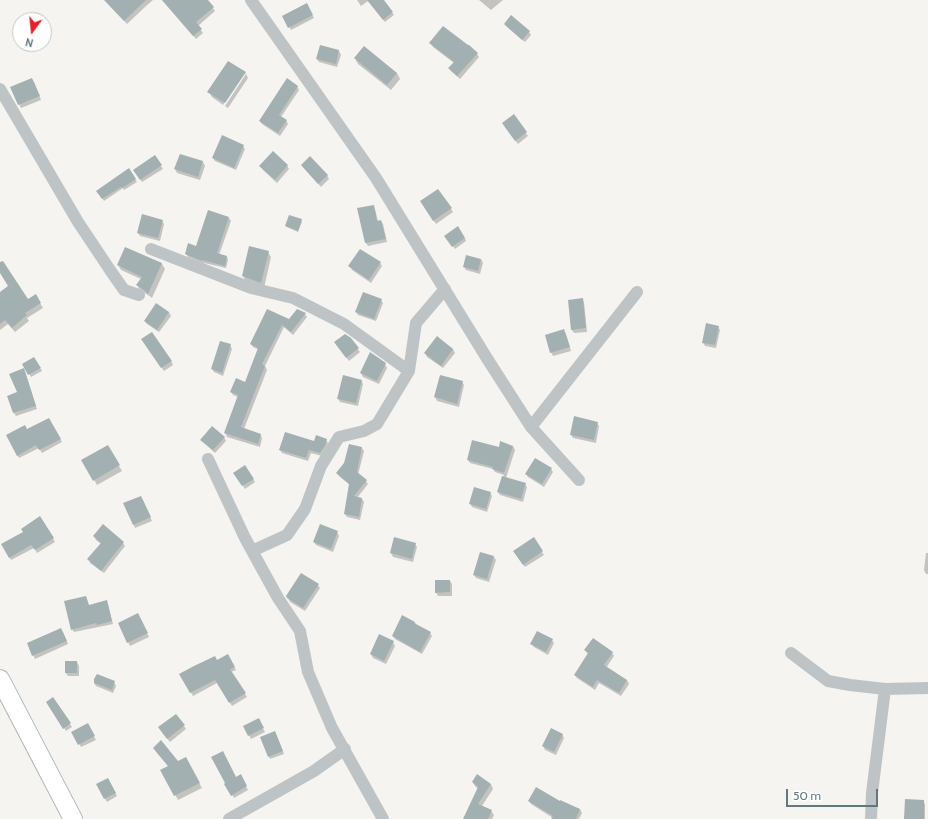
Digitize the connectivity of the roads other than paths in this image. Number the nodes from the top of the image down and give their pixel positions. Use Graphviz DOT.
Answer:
graph roads {
  1 [pos="251,0"];
  2 [pos="0,89"];
  3 [pos="151,249"];
  4 [pos="445,290"];
  5 [pos="637,292"];
  6 [pos="139,295"];
  7 [pos="409,371"];
  8 [pos="531,427"];
  9 [pos="208,459"];
  10 [pos="579,480"];
  11 [pos="252,551"];
  12 [pos="791,653"];
  13 [pos="0,679"];
  14 [pos="928,688"];
  15 [pos="885,689"];
  16 [pos="345,750"];
  17 [pos="73,819"];
  18 [pos="229,819"];
  19 [pos="383,819"];
  20 [pos="871,819"];
  1 -- 4 [label="street"];
  2 -- 6 [label="street"];
  3 -- 7 [label="street"];
  4 -- 7 [label="street"];
  4 -- 8 [label="street"];
  5 -- 8 [label="street"];
  7 -- 11 [label="street"];
  8 -- 10 [label="street"];
  9 -- 11 [label="street"];
  11 -- 16 [label="street"];
  12 -- 15 [label="street"];
  13 -- 17 [label="highway"];
  14 -- 15 [label="street"];
  15 -- 20 [label="street"];
  16 -- 18 [label="street"];
  16 -- 19 [label="street"];
}
